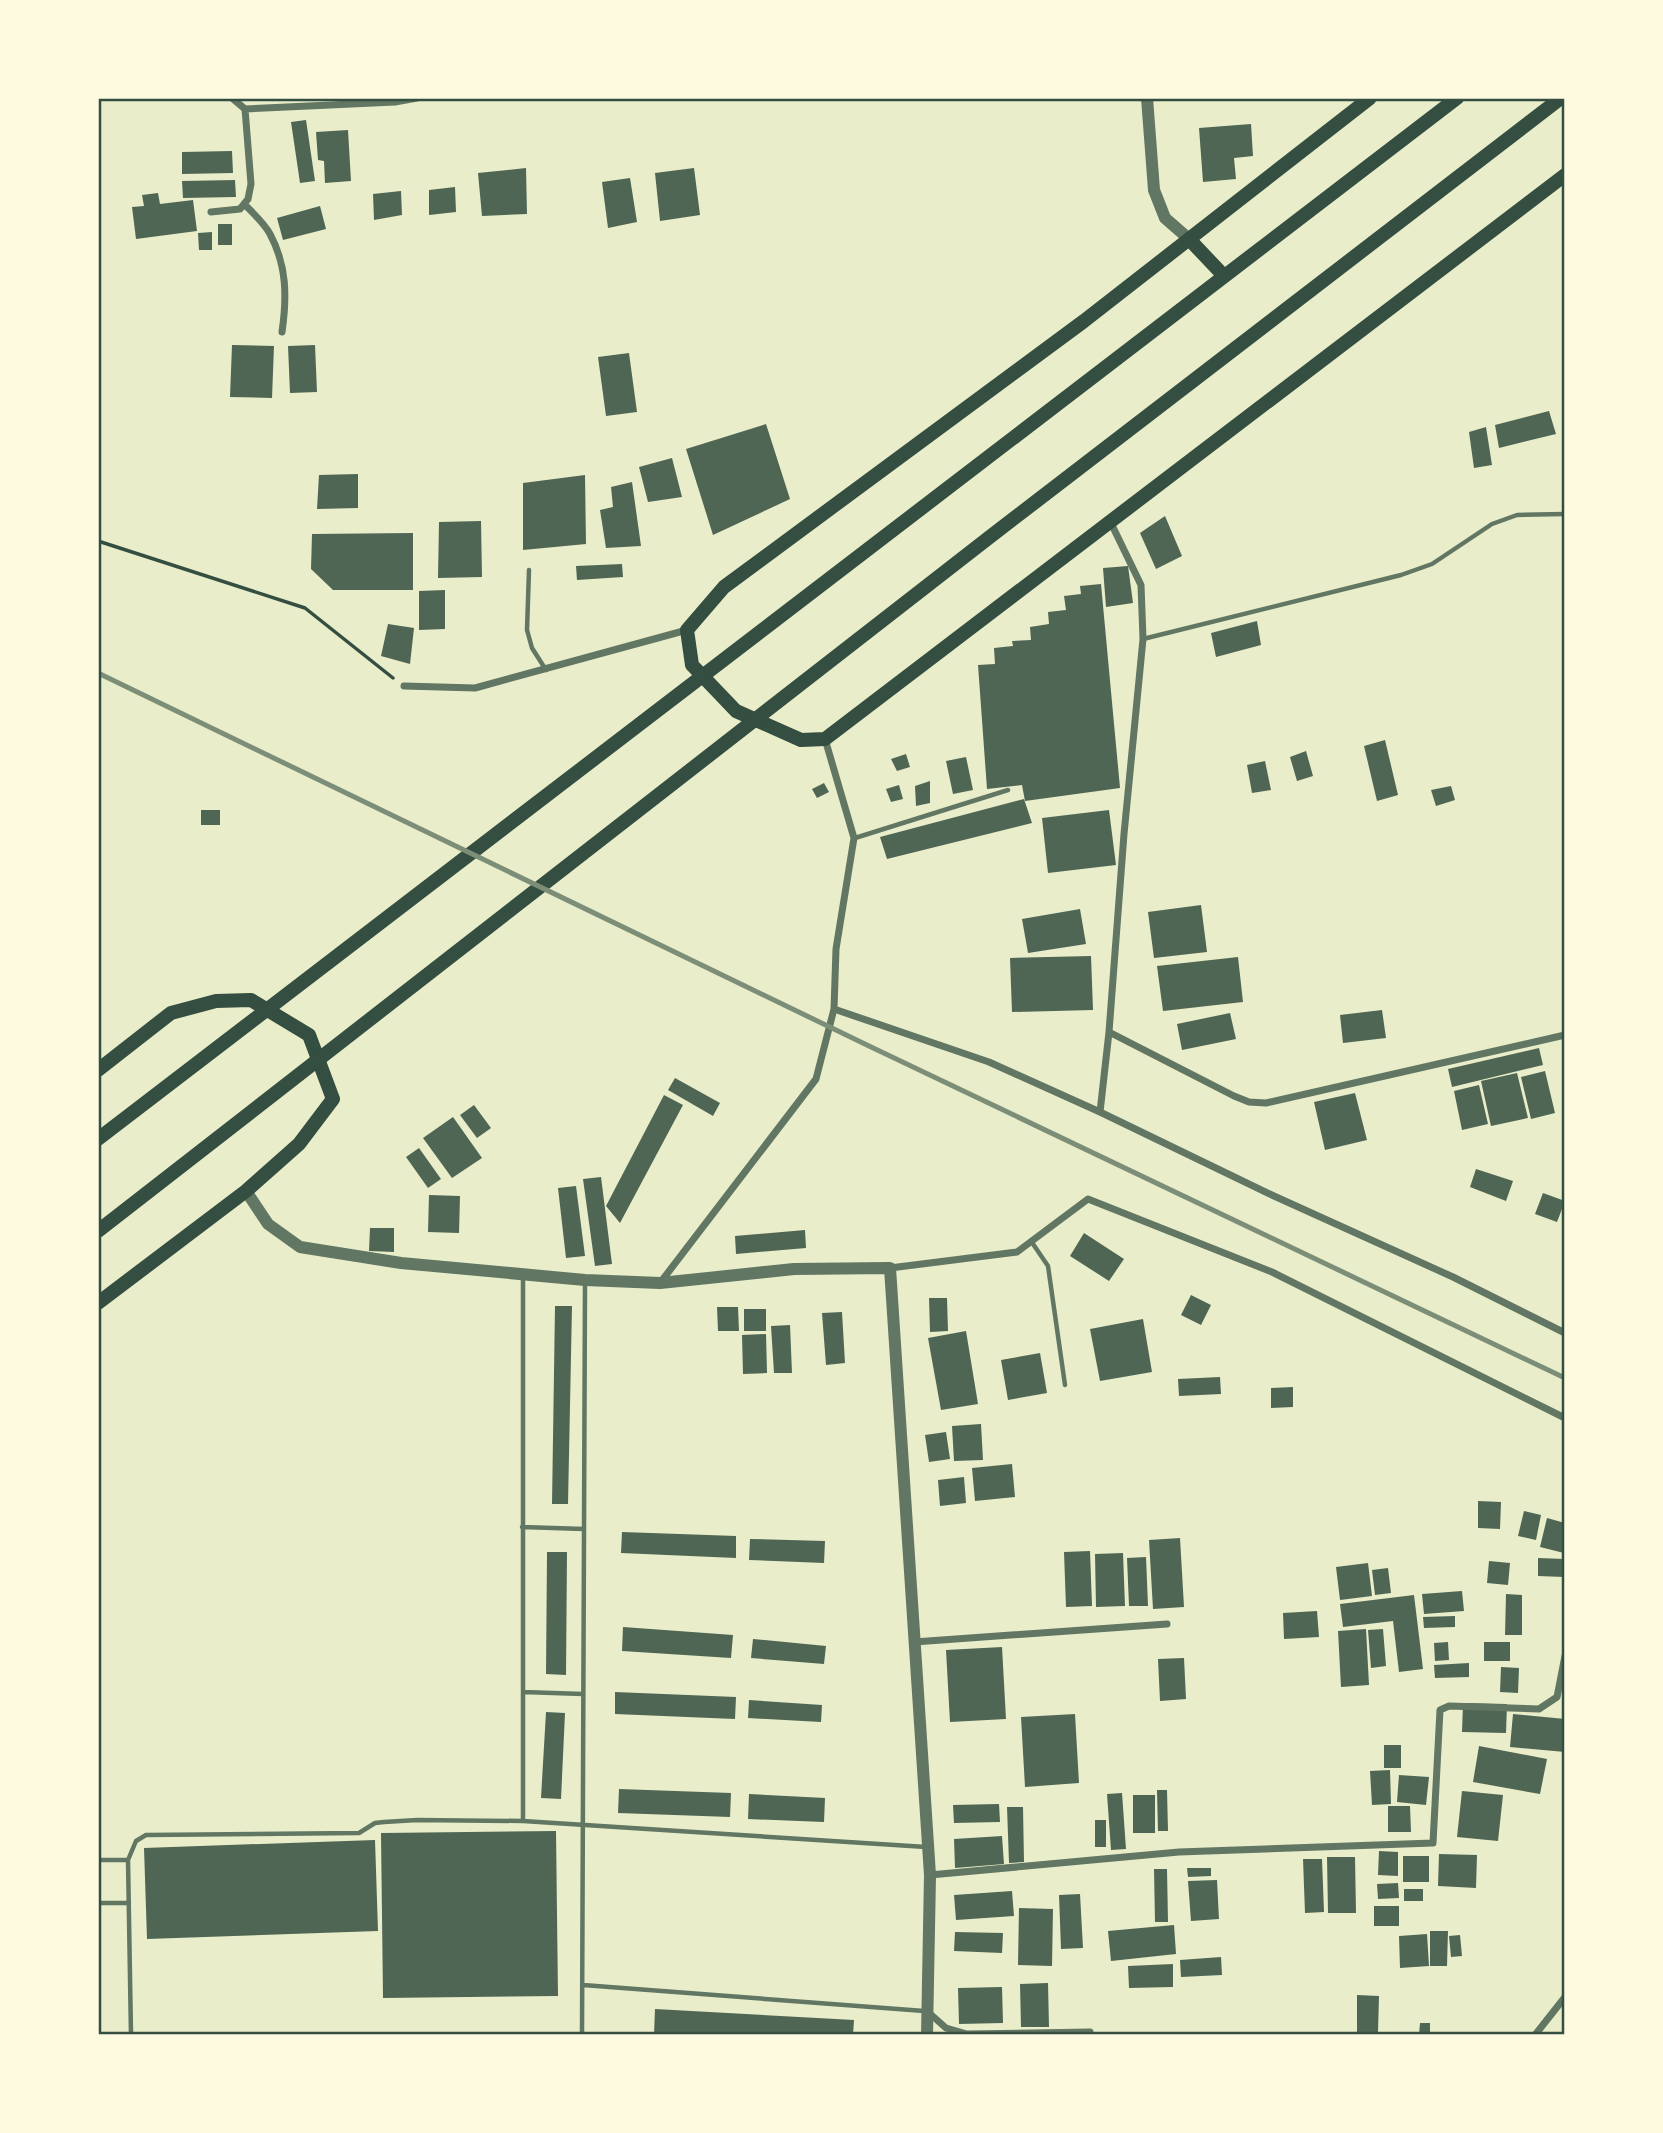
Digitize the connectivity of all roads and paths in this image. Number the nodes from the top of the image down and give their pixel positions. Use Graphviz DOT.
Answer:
graph roads {
  1 [pos="232,98"];
  2 [pos="417,98"];
  3 [pos="1147,98"];
  4 [pos="1370,98"];
  5 [pos="1457,98"];
  6 [pos="1561,98"];
  7 [pos="245,109"];
  8 [pos="1565,175"];
  9 [pos="244,204"];
  10 [pos="211,212"];
  11 [pos="1189,239"];
  12 [pos="1224,276"];
  13 [pos="282,332"];
  14 [pos="1565,514"];
  15 [pos="1110,520"];
  16 [pos="98,541"];
  17 [pos="528,570"];
  18 [pos="687,631"];
  19 [pos="1143,639"];
  20 [pos="547,670"];
  21 [pos="404,686"];
  22 [pos="825,739"];
  23 [pos="1008,790"];
  24 [pos="854,838"];
  25 [pos="834,1009"];
  26 [pos="1108,1032"];
  27 [pos="1565,1035"];
  28 [pos="98,1070"];
  29 [pos="1100,1112"];
  30 [pos="98,1139"];
  31 [pos="246,1191"];
  32 [pos="98,1231"];
  33 [pos="1031,1241"];
  34 [pos="890,1268"];
  35 [pos="523,1274"];
  36 [pos="585,1280"];
  37 [pos="660,1283"];
  38 [pos="98,1303"];
  39 [pos="1565,1334"];
  40 [pos="1065,1385"];
  41 [pos="1565,1419"];
  42 [pos="522,1527"];
  43 [pos="583,1528"];
  44 [pos="1167,1624"];
  45 [pos="913,1642"];
  46 [pos="1565,1656"];
  47 [pos="523,1692"];
  48 [pos="583,1694"];
  49 [pos="523,1821"];
  50 [pos="582,1826"];
  51 [pos="928,1847"];
  52 [pos="98,1860"];
  53 [pos="128,1860"];
  54 [pos="930,1875"];
  55 [pos="98,1903"];
  56 [pos="129,1903"];
  57 [pos="583,1985"];
  58 [pos="1565,1997"];
  59 [pos="928,2012"];
  60 [pos="1090,2032"];
  61 [pos="131,2035"];
  62 [pos="582,2035"];
  63 [pos="927,2035"];
  64 [pos="1535,2035"];
  1 -- 7 [label="street"];
  2 -- 7 [label="street"];
  3 -- 11 [label="street"];
  4 -- 11 [label="main road"];
  5 -- 12 [label="main road"];
  6 -- 32 [label="main road"];
  7 -- 9 [label="street"];
  8 -- 15 [label="main road"];
  9 -- 10 [label="street"];
  9 -- 13 [label="street"];
  11 -- 12 [label="main road"];
  11 -- 18 [label="main road"];
  12 -- 30 [label="main road"];
  14 -- 19 [label="lane"];
  15 -- 19 [label="street"];
  15 -- 22 [label="main road"];
  16 -- 21 [label="path"];
  17 -- 20 [label="lane"];
  18 -- 20 [label="street"];
  18 -- 22 [label="main road"];
  19 -- 26 [label="street"];
  20 -- 21 [label="street"];
  22 -- 24 [label="street"];
  23 -- 24 [label="lane"];
  24 -- 25 [label="street"];
  25 -- 29 [label="street"];
  25 -- 37 [label="street"];
  26 -- 27 [label="street"];
  26 -- 29 [label="street"];
  28 -- 31 [label="main road"];
  29 -- 39 [label="street"];
  31 -- 35 [label="street"];
  31 -- 38 [label="main road"];
  33 -- 34 [label="street"];
  33 -- 40 [label="lane"];
  33 -- 41 [label="street"];
  34 -- 37 [label="street"];
  34 -- 45 [label="street"];
  35 -- 36 [label="street"];
  35 -- 42 [label="lane"];
  36 -- 37 [label="street"];
  36 -- 43 [label="lane"];
  42 -- 43 [label="lane"];
  42 -- 47 [label="lane"];
  43 -- 48 [label="lane"];
  44 -- 45 [label="street"];
  45 -- 51 [label="street"];
  46 -- 54 [label="street"];
  47 -- 48 [label="lane"];
  47 -- 49 [label="lane"];
  48 -- 50 [label="lane"];
  49 -- 50 [label="lane"];
  49 -- 53 [label="lane"];
  50 -- 51 [label="lane"];
  50 -- 57 [label="lane"];
  51 -- 54 [label="street"];
  52 -- 53 [label="lane"];
  53 -- 56 [label="lane"];
  54 -- 59 [label="street"];
  55 -- 56 [label="lane"];
  56 -- 61 [label="lane"];
  57 -- 59 [label="lane"];
  57 -- 62 [label="lane"];
  58 -- 64 [label="street"];
  59 -- 60 [label="street"];
  59 -- 63 [label="street"];
}
